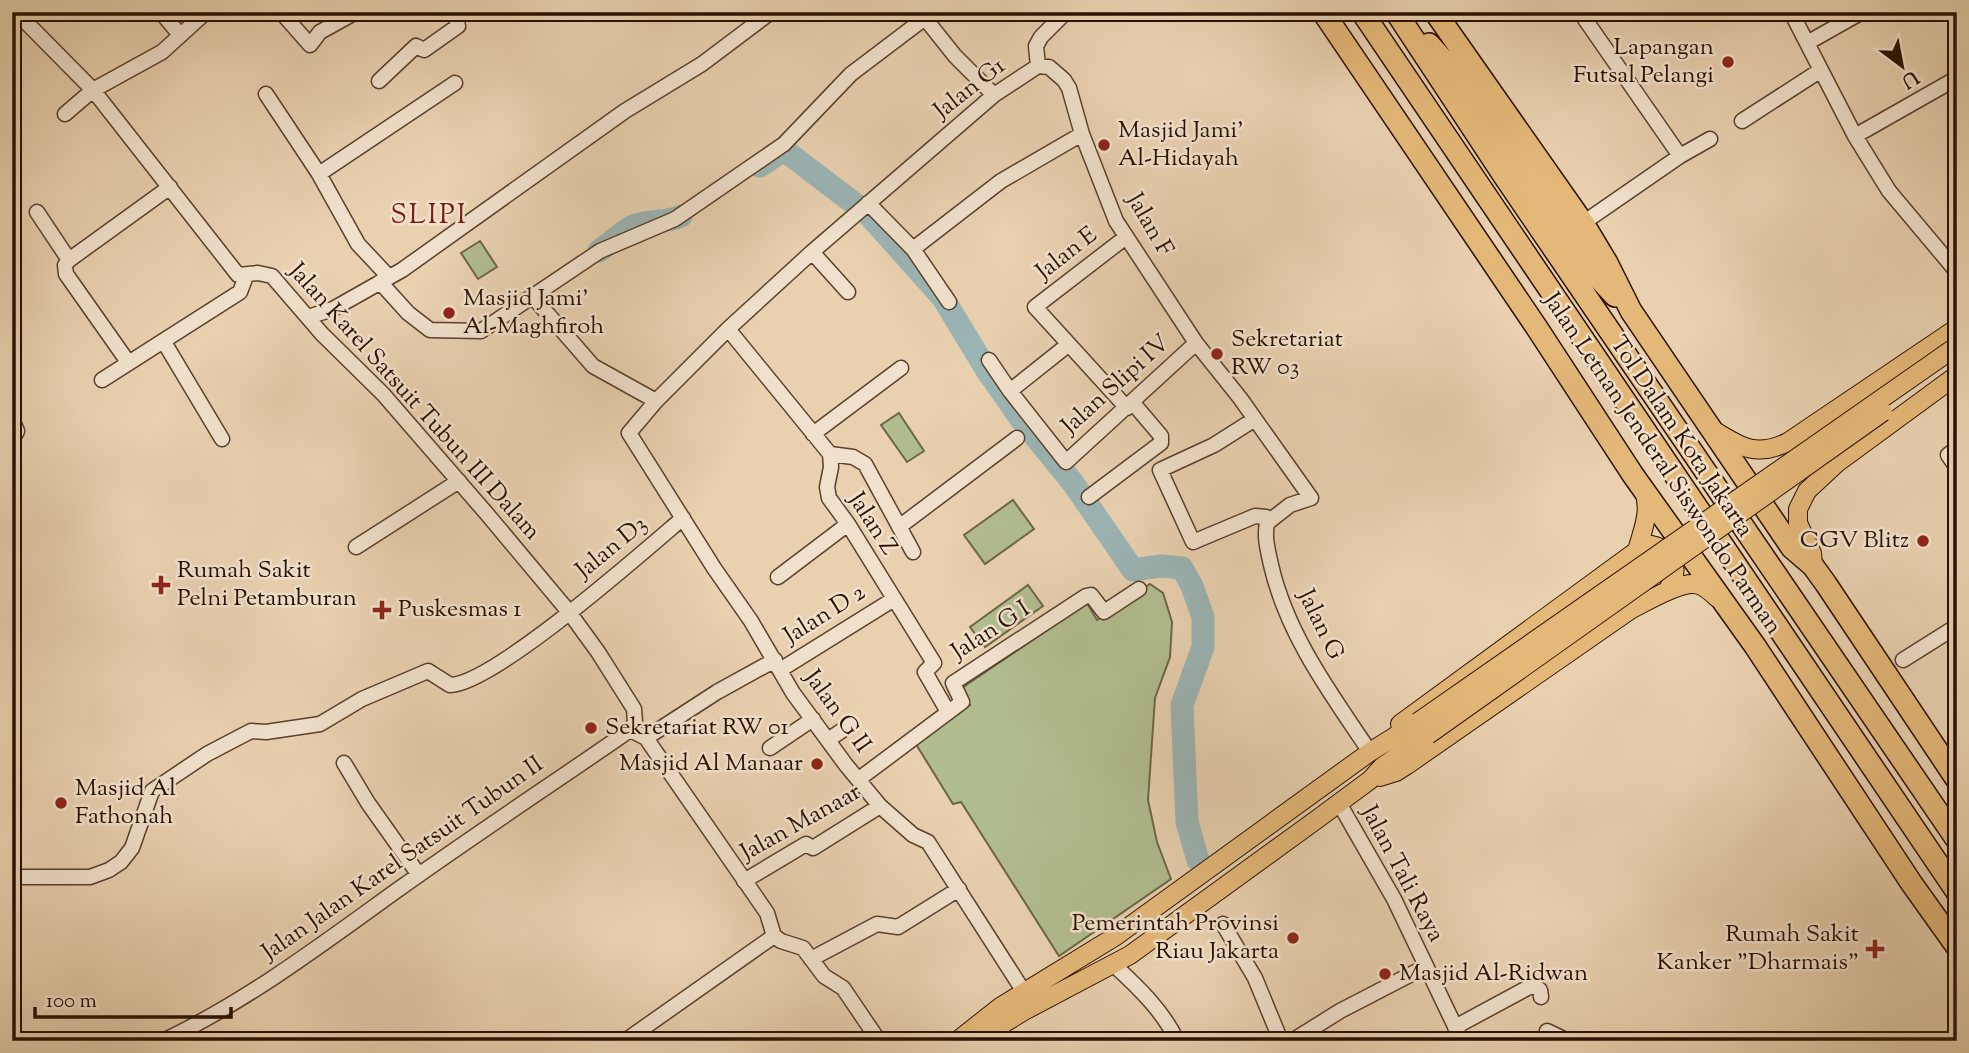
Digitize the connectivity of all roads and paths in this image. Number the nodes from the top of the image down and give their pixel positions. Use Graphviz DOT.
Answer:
graph roads {
  1 [pos="16,12"];
  2 [pos="161,12"];
  3 [pos="206,12"];
  4 [pos="281,12"];
  5 [pos="356,12"];
  6 [pos="771,12"];
  7 [pos="1066,12"];
  8 [pos="1323,12"];
  9 [pos="1362,12"];
  10 [pos="1396,12"];
  11 [pos="1436,12"];
  12 [pos="1580,12"];
  13 [pos="1791,12"];
  14 [pos="1862,12"];
  15 [pos="456,13"];
  16 [pos="923,15"];
  17 [pos="1409,32"];
  18 [pos="180,36"];
  19 [pos="1807,43"];
  20 [pos="1038,66"];
  21 [pos="1821,70"];
  22 [pos="1957,78"];
  23 [pos="380,80"];
  24 [pos="455,83"];
  25 [pos="93,90"];
  26 [pos="266,94"];
  27 [pos="995,95"];
  28 [pos="65,114"];
  29 [pos="1742,121"];
  30 [pos="1082,134"];
  31 [pos="1855,135"];
  32 [pos="1710,139"];
  33 [pos="1680,156"];
  34 [pos="320,174"];
  35 [pos="170,187"];
  36 [pos="864,207"];
  37 [pos="37,212"];
  38 [pos="1583,223"];
  39 [pos="1126,237"];
  40 [pos="913,249"];
  41 [pos="812,252"];
  42 [pos="69,260"];
  43 [pos="1957,272"];
  44 [pos="246,276"];
  45 [pos="384,279"];
  46 [pos="848,292"];
  47 [pos="533,297"];
  48 [pos="949,302"];
  49 [pos="333,309"];
  50 [pos="1631,311"];
  51 [pos="307,317"];
  52 [pos="1957,328"];
  53 [pos="728,330"];
  54 [pos="322,334"];
  55 [pos="164,342"];
  56 [pos="1196,343"];
  57 [pos="1069,344"];
  58 [pos="1957,346"];
  59 [pos="989,360"];
  60 [pos="1957,360"];
  61 [pos="128,362"];
  62 [pos="901,368"];
  63 [pos="1957,375"];
  64 [pos="102,380"];
  65 [pos="1010,391"];
  66 [pos="656,401"];
  67 [pos="1130,405"];
  68 [pos="12,419"];
  69 [pos="1255,419"];
  70 [pos="1712,429"];
  71 [pos="1802,433"];
  72 [pos="813,434"];
  73 [pos="1017,438"];
  74 [pos="222,439"];
  75 [pos="12,440"];
  76 [pos="1957,448"];
  77 [pos="830,454"];
  78 [pos="1831,468"];
  79 [pos="1957,468"];
  80 [pos="459,481"];
  81 [pos="1644,490"];
  82 [pos="1089,497"];
  83 [pos="683,518"];
  84 [pos="1270,521"];
  85 [pos="848,524"];
  86 [pos="899,527"];
  87 [pos="356,547"];
  88 [pos="1637,551"];
  89 [pos="913,552"];
  90 [pos="1814,566"];
  91 [pos="778,577"];
  92 [pos="1139,589"];
  93 [pos="1667,591"];
  94 [pos="894,598"];
  95 [pos="1727,606"];
  96 [pos="569,612"];
  97 [pos="1957,626"];
  98 [pos="1877,660"];
  99 [pos="1903,660"];
  100 [pos="778,665"];
  101 [pos="948,712"];
  102 [pos="813,719"];
  103 [pos="850,725"];
  104 [pos="1423,729"];
  105 [pos="630,730"];
  106 [pos="646,738"];
  107 [pos="828,740"];
  108 [pos="1371,746"];
  109 [pos="771,748"];
  110 [pos="1957,758"];
  111 [pos="344,763"];
  112 [pos="859,779"];
  113 [pos="1370,780"];
  114 [pos="1957,780"];
  115 [pos="1339,803"];
  116 [pos="880,806"];
  117 [pos="1957,840"];
  118 [pos="419,875"];
  119 [pos="12,877"];
  120 [pos="744,881"];
  121 [pos="959,888"];
  122 [pos="1957,892"];
  123 [pos="1223,924"];
  124 [pos="774,936"];
  125 [pos="1957,947"];
  126 [pos="811,959"];
  127 [pos="1114,965"];
  128 [pos="1425,967"];
  129 [pos="1024,992"];
  130 [pos="1541,997"];
  131 [pos="1455,1027"];
  132 [pos="1547,1031"];
  133 [pos="163,1041"];
  134 [pos="625,1041"];
  135 [pos="879,1041"];
  136 [pos="957,1041"];
  137 [pos="975,1041"];
  138 [pos="1177,1041"];
  139 [pos="1281,1041"];
  140 [pos="1292,1041"];
  141 [pos="1462,1041"];
  142 [pos="1568,1041"];
  1 -- 25 [label="street, Jalan Karel Satsuit Tubun III Dalam"];
  2 -- 18 [label="street"];
  3 -- 18 [label="street"];
  4 -- 5 [label="street"];
  6 -- 45 [label="street"];
  7 -- 20 [label="street"];
  8 -- 81 [label="highway, Jalan Letnan Jenderal Siswondo Parman"];
  9 -- 122 [label="highway, Tol Dalam Kota Jakarta"];
  10 -- 17 [label="highway, Tol Dalam Kota Jakarta"];
  11 -- 38 [label="highway"];
  12 -- 33 [label="street"];
  13 -- 19 [label="street"];
  14 -- 19 [label="street"];
  15 -- 23 [label="street"];
  16 -- 27 [label="street"];
  16 -- 47 [label="street"];
  17 -- 50 [label="highway"];
  17 -- 117 [label="highway, Tol Dalam Kota Jakarta"];
  18 -- 25 [label="street"];
  19 -- 21 [label="street"];
  20 -- 27 [label="street, Jalan G1"];
  20 -- 30 [label="street, Jalan G1"];
  21 -- 29 [label="street"];
  21 -- 31 [label="street"];
  22 -- 31 [label="street"];
  24 -- 34 [label="street"];
  25 -- 28 [label="street"];
  25 -- 35 [label="street, Jalan Karel Satsuit Tubun III Dalam"];
  26 -- 34 [label="street"];
  27 -- 36 [label="street, Jalan G1"];
  30 -- 39 [label="street, Jalan F"];
  30 -- 40 [label="street"];
  31 -- 43 [label="street"];
  32 -- 33 [label="street"];
  33 -- 38 [label="street"];
  34 -- 45 [label="street"];
  35 -- 42 [label="street"];
  35 -- 44 [label="street, Jalan Karel Satsuit Tubun III Dalam"];
  36 -- 40 [label="street"];
  36 -- 41 [label="street"];
  37 -- 42 [label="street"];
  38 -- 50 [label="highway"];
  39 -- 56 [label="street, Jalan F"];
  39 -- 57 [label="street, Jalan E"];
  40 -- 48 [label="street"];
  41 -- 46 [label="street"];
  41 -- 53 [label="street"];
  42 -- 61 [label="street"];
  44 -- 51 [label="street, Jalan Karel Satsuit Tubun III Dalam"];
  44 -- 55 [label="street"];
  45 -- 47 [label="street"];
  45 -- 49 [label="street"];
  47 -- 66 [label="street"];
  49 -- 51 [label="street"];
  49 -- 54 [label="street"];
  50 -- 70 [label="highway"];
  51 -- 54 [label="street, Jalan Karel Satsuit Tubun III Dalam"];
  52 -- 71 [label="main road"];
  53 -- 66 [label="street"];
  53 -- 72 [label="street"];
  54 -- 80 [label="street, Jalan Karel Satsuit Tubun III Dalam"];
  55 -- 61 [label="street"];
  55 -- 74 [label="street"];
  56 -- 67 [label="street, Jalan Slipi IV"];
  56 -- 69 [label="street, Jalan F"];
  57 -- 65 [label="street"];
  57 -- 67 [label="street"];
  58 -- 104 [label="main road, bridge"];
  59 -- 65 [label="street"];
  60 -- 104 [label="main road, bridge"];
  61 -- 64 [label="street"];
  62 -- 72 [label="street"];
  63 -- 78 [label="main road"];
  65 -- 67 [label="street, Jalan Slipi IV"];
  66 -- 83 [label="street, Jalan G II"];
  67 -- 82 [label="street"];
  68 -- 75 [label="street"];
  69 -- 84 [label="street, Jalan F"];
  69 -- 84 [label="street"];
  70 -- 71 [label="main road"];
  70 -- 90 [label="highway"];
  71 -- 78 [label="main road"];
  72 -- 77 [label="street"];
  73 -- 86 [label="street"];
  76 -- 79 [label="street"];
  77 -- 85 [label="street, Jalan Z"];
  77 -- 86 [label="street"];
  78 -- 90 [label="main road"];
  80 -- 87 [label="street"];
  80 -- 96 [label="street, Jalan Karel Satsuit Tubun III Dalam"];
  81 -- 88 [label="main road"];
  81 -- 95 [label="highway, Jalan Letnan Jenderal Siswondo Parman"];
  83 -- 96 [label="street, Jalan D3"];
  83 -- 100 [label="street, Jalan G II"];
  84 -- 108 [label="street, Jalan G"];
  85 -- 91 [label="street"];
  85 -- 94 [label="street, Jalan Z"];
  86 -- 89 [label="street"];
  88 -- 93 [label="main road"];
  88 -- 108 [label="main road"];
  90 -- 98 [label="highway"];
  92 -- 101 [label="street, Jalan G I"];
  93 -- 95 [label="main road"];
  93 -- 113 [label="main road"];
  94 -- 100 [label="street, Jalan D 2"];
  94 -- 101 [label="street, Jalan Z"];
  95 -- 125 [label="highway, Jalan Letnan Jenderal Siswondo Parman"];
  96 -- 105 [label="street, Jalan Karel Satsuit Tubun III Dalam"];
  96 -- 119 [label="street, Jalan D3"];
  97 -- 99 [label="street"];
  98 -- 110 [label="highway"];
  98 -- 114 [label="highway"];
  100 -- 102 [label="street, Jalan G II"];
  100 -- 106 [label="street, Jalan D 2"];
  101 -- 112 [label="street"];
  102 -- 107 [label="street, Jalan G II"];
  102 -- 109 [label="street"];
  103 -- 107 [label="street"];
  104 -- 108 [label="main road"];
  104 -- 113 [label="main road"];
  105 -- 106 [label="street"];
  105 -- 118 [label="street, Jalan Jalan Karel Satsuit Tubun II"];
  106 -- 120 [label="street"];
  107 -- 112 [label="street, Jalan G II"];
  108 -- 129 [label="main road"];
  111 -- 118 [label="street"];
  112 -- 116 [label="street, Jalan G II"];
  113 -- 115 [label="main road"];
  115 -- 127 [label="main road"];
  115 -- 128 [label="street, Jalan Tali Raya"];
  116 -- 120 [label="street, Jalan Manaar"];
  116 -- 121 [label="street, Jalan G II"];
  118 -- 133 [label="street, Jalan Jalan Karel Satsuit Tubun II"];
  120 -- 124 [label="street"];
  121 -- 126 [label="street"];
  121 -- 129 [label="street, Jalan G II"];
  123 -- 139 [label="street"];
  124 -- 126 [label="street"];
  124 -- 134 [label="street"];
  126 -- 135 [label="street"];
  127 -- 137 [label="main road"];
  127 -- 138 [label="street"];
  128 -- 131 [label="street, Jalan Tali Raya"];
  128 -- 140 [label="street"];
  129 -- 136 [label="main road"];
  130 -- 131 [label="street"];
  131 -- 141 [label="street, Jalan Tali Raya"];
  132 -- 142 [label="street"];
}
